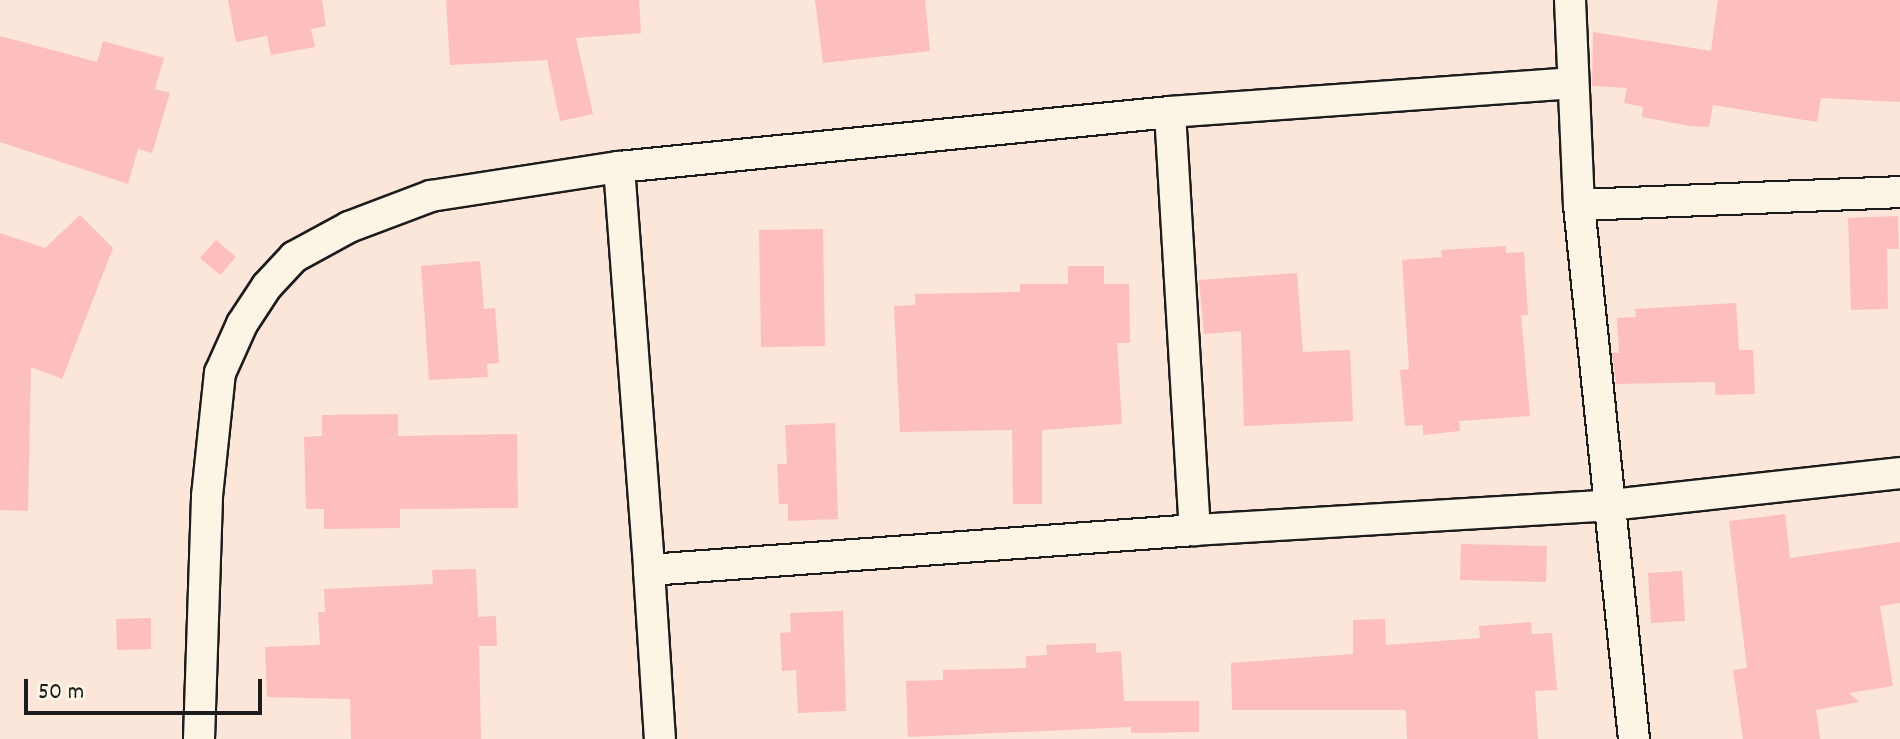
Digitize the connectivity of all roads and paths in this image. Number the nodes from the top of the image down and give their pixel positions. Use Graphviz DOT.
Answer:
graph roads {
  1 [pos="1570,0"];
  2 [pos="1570,83"];
  3 [pos="1170,112"];
  4 [pos="619,167"];
  5 [pos="1900,192"];
  6 [pos="1579,205"];
  7 [pos="1900,473"];
  8 [pos="1611,505"];
  9 [pos="1195,530"];
  10 [pos="649,570"];
  11 [pos="199,739"];
  12 [pos="660,739"];
  13 [pos="1634,739"];
  1 -- 2 [label="street"];
  2 -- 3 [label="street"];
  2 -- 6 [label="street"];
  3 -- 4 [label="street"];
  3 -- 9 [label="street"];
  4 -- 10 [label="street"];
  4 -- 11 [label="street"];
  5 -- 6 [label="street"];
  6 -- 8 [label="street"];
  7 -- 8 [label="street"];
  8 -- 9 [label="street"];
  8 -- 13 [label="street"];
  9 -- 10 [label="street"];
  10 -- 12 [label="street"];
}
